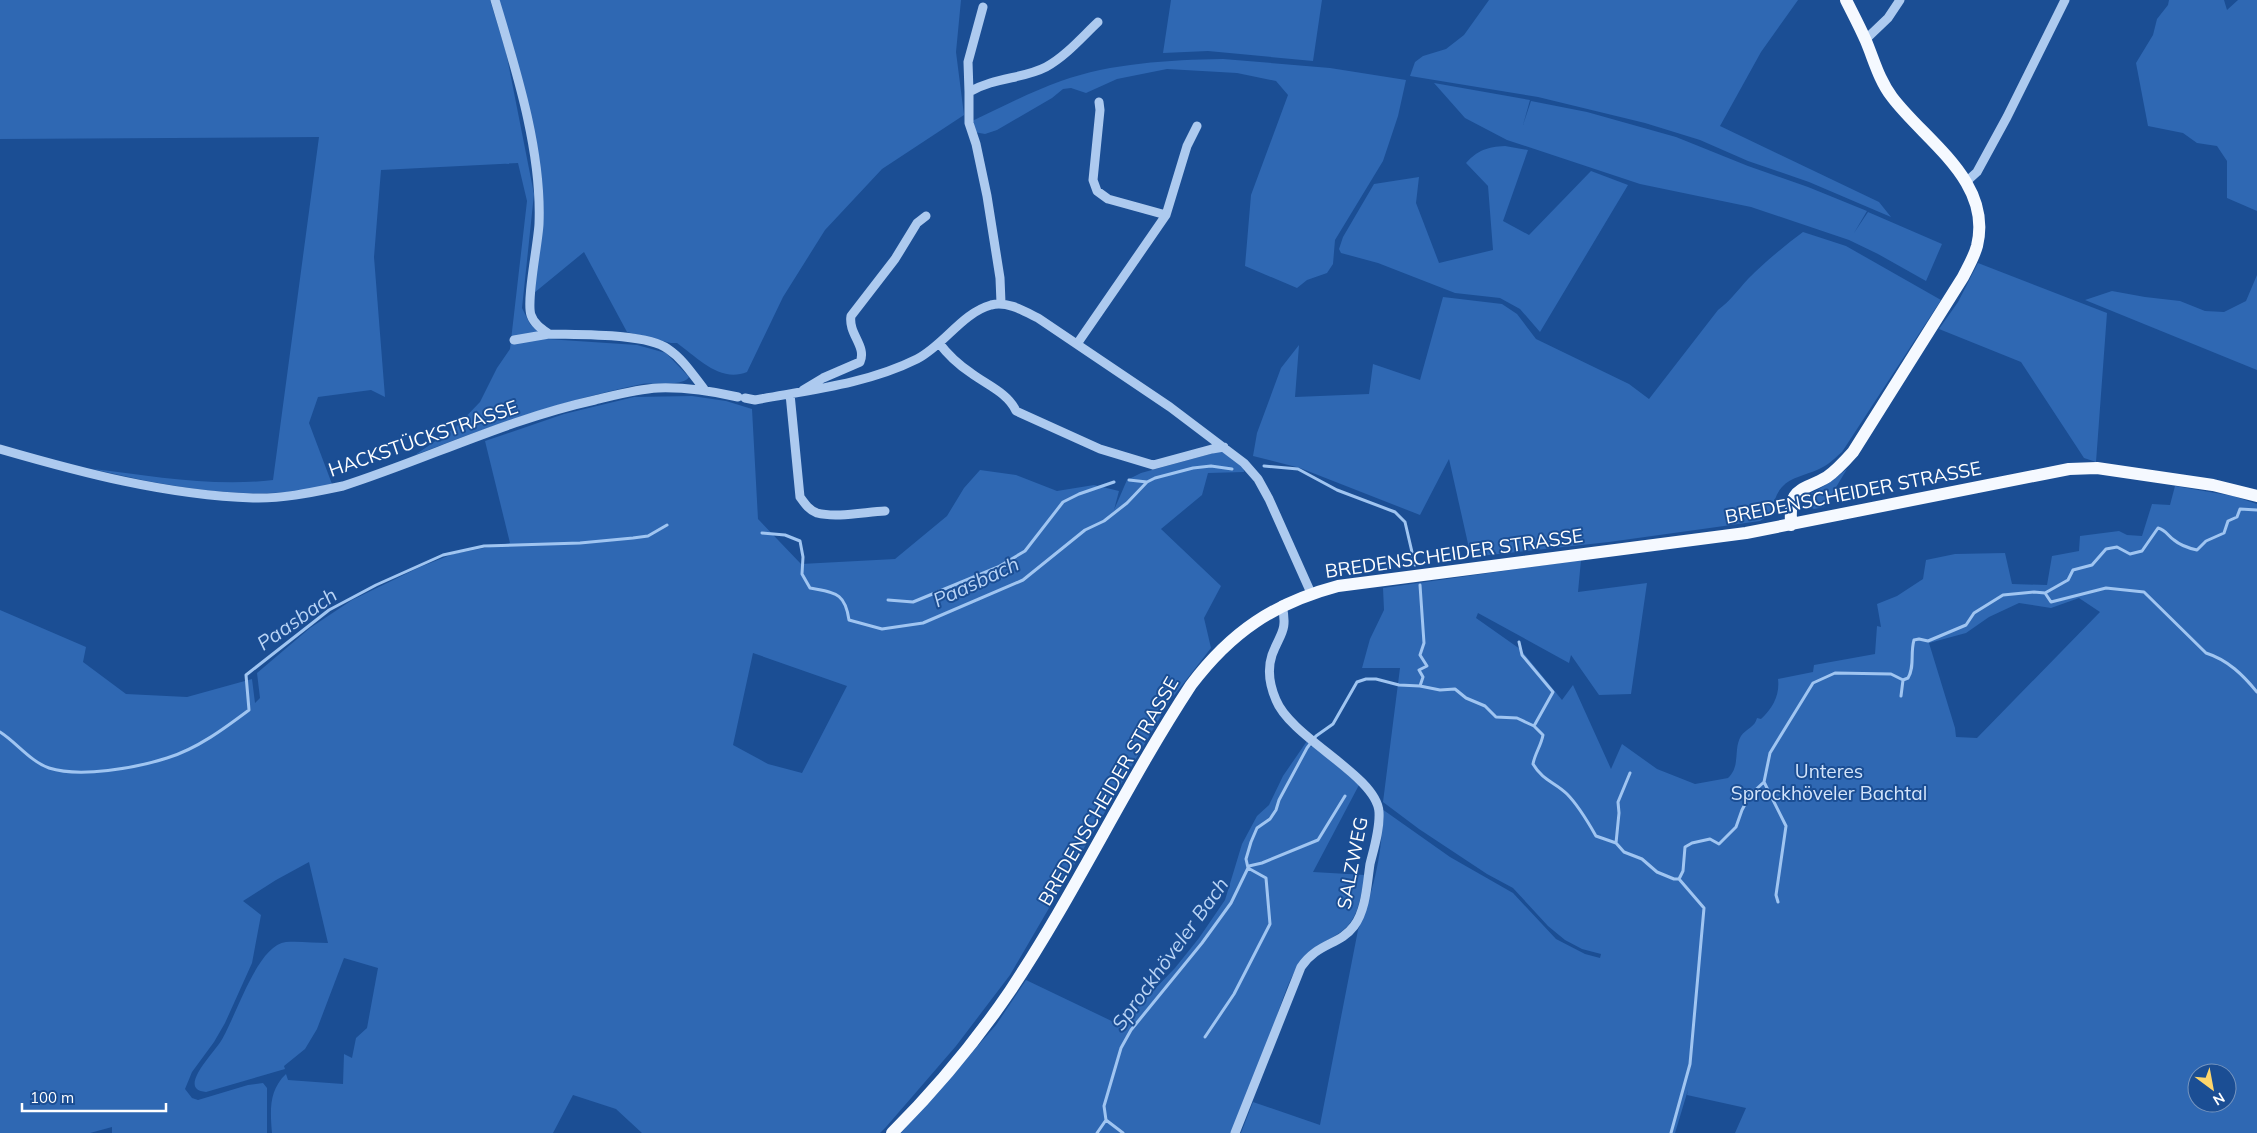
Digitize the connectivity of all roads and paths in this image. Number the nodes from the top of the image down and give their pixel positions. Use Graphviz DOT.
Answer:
graph roads {
  1 [pos="495,0"];
  2 [pos="1846,0"];
  3 [pos="1900,0"];
  4 [pos="2065,0"];
  5 [pos="983,7"];
  6 [pos="1098,22"];
  7 [pos="1865,40"];
  8 [pos="969,92"];
  9 [pos="1099,102"];
  10 [pos="1197,126"];
  11 [pos="1966,182"];
  12 [pos="1166,215"];
  13 [pos="926,216"];
  14 [pos="1001,303"];
  15 [pos="550,334"];
  16 [pos="514,340"];
  17 [pos="939,343"];
  18 [pos="1077,344"];
  19 [pos="704,389"];
  20 [pos="800,392"];
  21 [pos="790,394"];
  22 [pos="1224,447"];
  23 [pos="0,449"];
  24 [pos="2257,496"];
  25 [pos="885,511"];
  26 [pos="1792,525"];
  27 [pos="1311,594"];
  28 [pos="1282,605"];
  29 [pos="892,1133"];
  30 [pos="1235,1133"];
  1 -- 15 [label="street"];
  2 -- 7 [label="main road"];
  3 -- 7 [label="street"];
  4 -- 11 [label="street"];
  5 -- 8 [label="street"];
  6 -- 8 [label="street"];
  7 -- 11 [label="main road"];
  8 -- 14 [label="street"];
  9 -- 12 [label="street"];
  10 -- 12 [label="street"];
  11 -- 26 [label="main road"];
  12 -- 18 [label="street"];
  13 -- 20 [label="street"];
  14 -- 17 [label="street, HACKSTÜCKSTRASSE"];
  14 -- 18 [label="street"];
  15 -- 16 [label="street"];
  15 -- 19 [label="street"];
  17 -- 20 [label="street, HACKSTÜCKSTRASSE"];
  17 -- 22 [label="street"];
  18 -- 22 [label="street"];
  19 -- 21 [label="street, HACKSTÜCKSTRASSE"];
  19 -- 23 [label="street, HACKSTÜCKSTRASSE"];
  20 -- 21 [label="street, HACKSTÜCKSTRASSE"];
  21 -- 25 [label="street"];
  22 -- 27 [label="street"];
  24 -- 26 [label="main road, BREDENSCHEIDER STRASSE"];
  26 -- 27 [label="main road, BREDENSCHEIDER STRASSE"];
  27 -- 28 [label="main road, BREDENSCHEIDER STRASSE"];
  28 -- 29 [label="main road, BREDENSCHEIDER STRASSE"];
  28 -- 30 [label="street, SALZWEG"];
}
